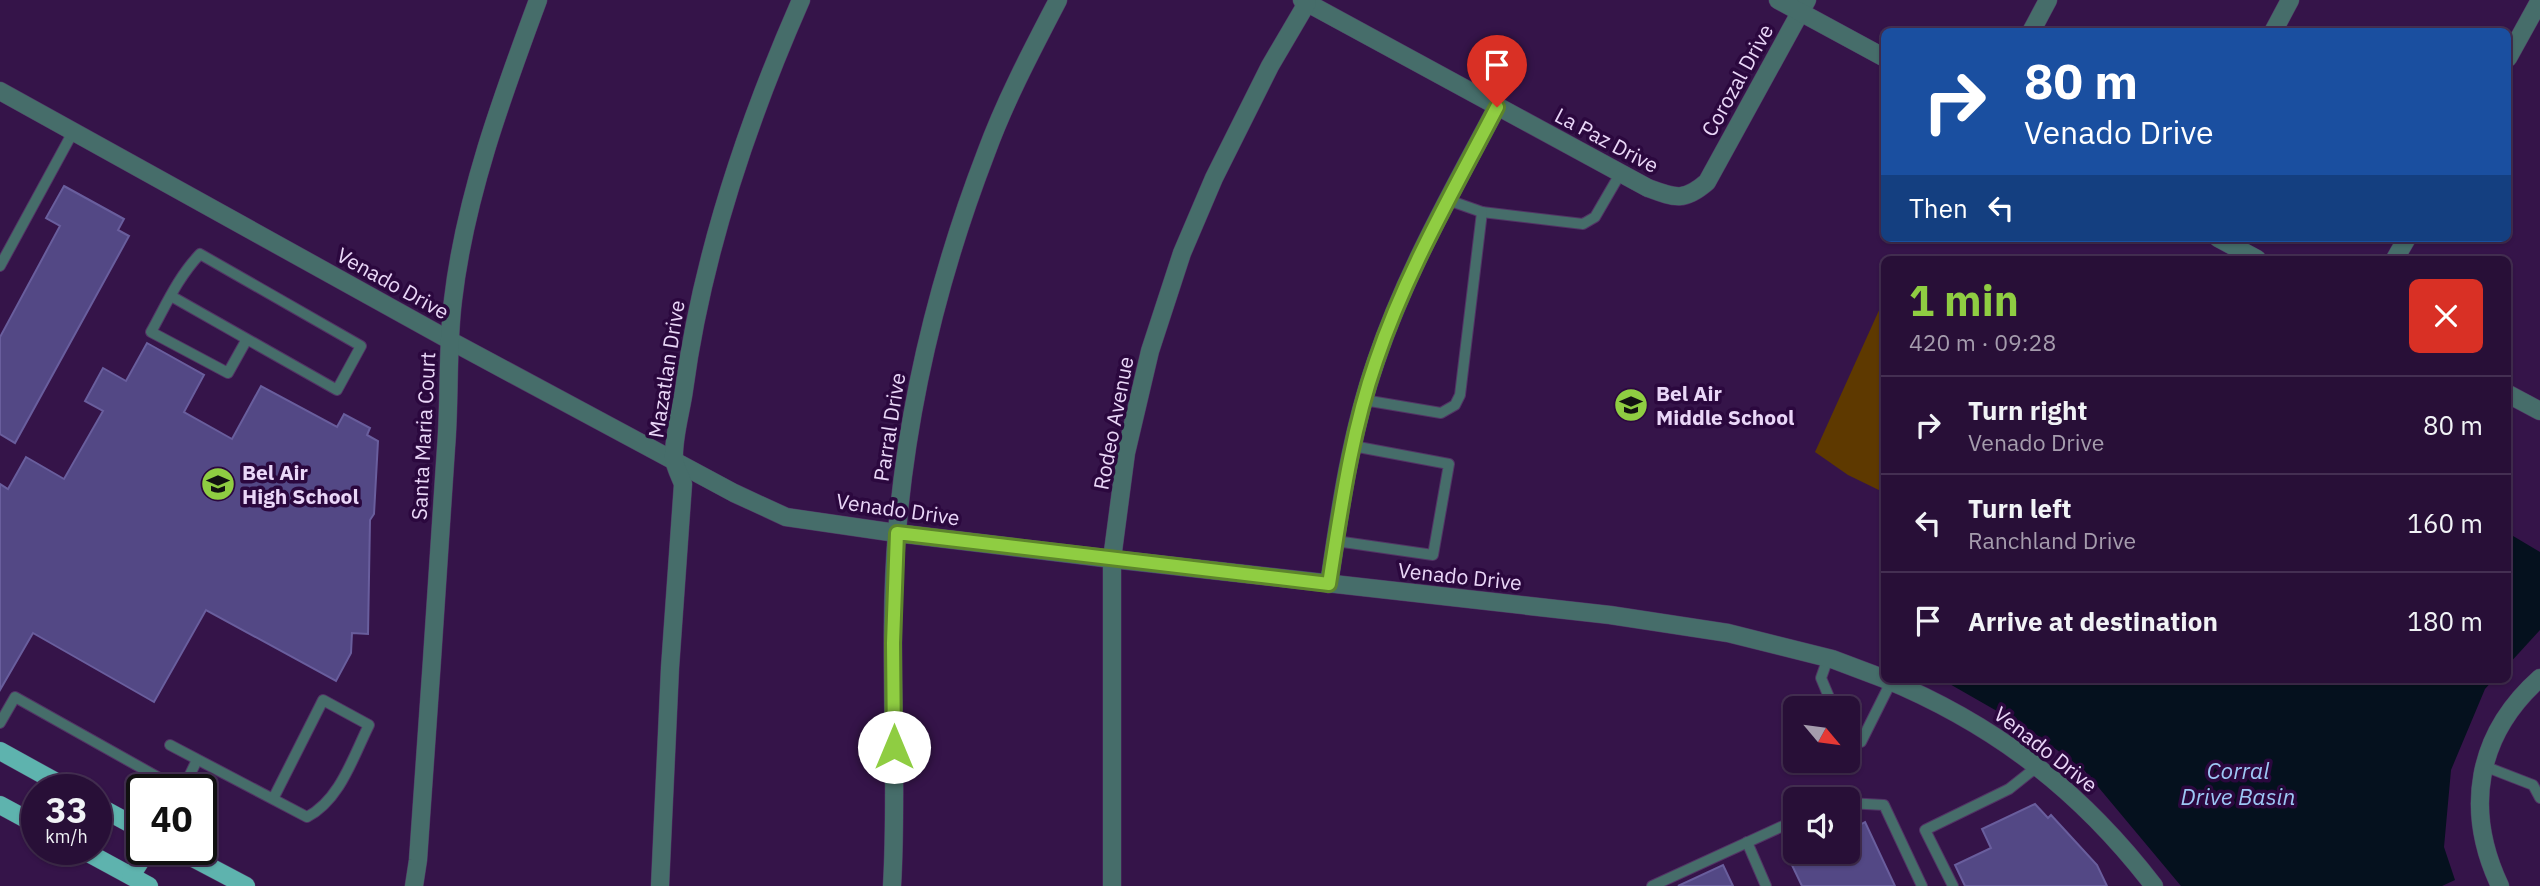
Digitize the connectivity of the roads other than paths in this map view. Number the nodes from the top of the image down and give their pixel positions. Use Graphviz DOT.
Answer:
graph roads {
  1 [pos="538,0"];
  2 [pos="801,0"];
  3 [pos="1058,0"];
  4 [pos="1778,0"];
  5 [pos="2049,0"];
  6 [pos="2290,0"];
  7 [pos="2540,0"];
  8 [pos="1304,1"];
  9 [pos="1804,6"];
  10 [pos="2033,28"];
  11 [pos="2275,28"];
  12 [pos="2511,53"];
  13 [pos="1881,55"];
  14 [pos="0,91"];
  15 [pos="1497,107"];
  16 [pos="73,132"];
  17 [pos="1620,173"];
  18 [pos="1707,182"];
  19 [pos="1448,200"];
  20 [pos="1482,212"];
  21 [pos="2225,242"];
  22 [pos="2251,256"];
  23 [pos="0,266"];
  24 [pos="171,296"];
  25 [pos="247,339"];
  26 [pos="451,341"];
  27 [pos="2511,396"];
  28 [pos="1364,400"];
  29 [pos="2540,411"];
  30 [pos="1353,446"];
  31 [pos="674,460"];
  32 [pos="897,533"];
  33 [pos="1336,541"];
  34 [pos="1112,559"];
  35 [pos="1329,584"];
  36 [pos="1828,658"];
  37 [pos="1881,678"];
  38 [pos="2540,678"];
  39 [pos="1886,683"];
  40 [pos="1894,683"];
  41 [pos="1829,696"];
  42 [pos="0,723"];
  43 [pos="1860,742"];
  44 [pos="170,745"];
  45 [pos="0,751"];
  46 [pos="197,760"];
  47 [pos="2038,766"];
  48 [pos="2484,766"];
  49 [pos="42,774"];
  50 [pos="154,774"];
  51 [pos="189,774"];
  52 [pos="2540,798"];
  53 [pos="273,799"];
  54 [pos="1860,804"];
  55 [pos="0,805"];
  56 [pos="21,816"];
  57 [pos="1783,826"];
  58 [pos="1747,842"];
  59 [pos="111,865"];
  60 [pos="138,865"];
  61 [pos="206,865"];
  62 [pos="131,876"];
  63 [pos="149,886"];
  64 [pos="246,886"];
  65 [pos="414,886"];
  66 [pos="660,886"];
  67 [pos="892,886"];
  68 [pos="1112,886"];
  69 [pos="1652,886"];
  70 [pos="1766,886"];
  71 [pos="1922,886"];
  72 [pos="1953,886"];
  73 [pos="2154,886"];
  74 [pos="2500,886"];
  1 -- 26 [label="street, Santa Maria Court"];
  2 -- 31 [label="street, Mazatlan Drive"];
  3 -- 32 [label="street, Parral Drive"];
  4 -- 9 [label="street"];
  5 -- 10 [label="street"];
  6 -- 11 [label="street"];
  7 -- 12 [label="street"];
  8 -- 15 [label="street, La Paz Drive"];
  8 -- 34 [label="street, Rodeo Avenue"];
  9 -- 13 [label="street"];
  9 -- 18 [label="street, Corozal Drive"];
  14 -- 16 [label="street, Venado Drive"];
  15 -- 17 [label="street, La Paz Drive"];
  15 -- 19 [label="street"];
  16 -- 23 [label="lane"];
  16 -- 26 [label="street, Venado Drive"];
  17 -- 18 [label="street, La Paz Drive"];
  17 -- 20 [label="lane"];
  19 -- 20 [label="lane"];
  19 -- 28 [label="street"];
  20 -- 28 [label="lane"];
  21 -- 22 [label="street"];
  24 -- 25 [label="lane"];
  24 -- 25 [label="lane"];
  24 -- 25 [label="lane"];
  26 -- 31 [label="street, Venado Drive"];
  26 -- 65 [label="street, Santa Maria Court"];
  27 -- 29 [label="street"];
  28 -- 30 [label="street"];
  30 -- 33 [label="street"];
  30 -- 33 [label="lane"];
  31 -- 32 [label="street, Venado Drive"];
  31 -- 66 [label="street, Mazatlan Drive"];
  32 -- 34 [label="street, Venado Drive"];
  32 -- 67 [label="street, Parral Drive"];
  33 -- 35 [label="street"];
  34 -- 35 [label="street, Venado Drive"];
  34 -- 68 [label="street, Rodeo Avenue"];
  35 -- 36 [label="street, Venado Drive"];
  36 -- 37 [label="street, Venado Drive"];
  36 -- 41 [label="lane"];
  38 -- 48 [label="street"];
  39 -- 43 [label="lane"];
  40 -- 47 [label="street, Venado Drive"];
  42 -- 50 [label="lane"];
  44 -- 46 [label="lane"];
  45 -- 49 [label="main road"];
  46 -- 51 [label="lane"];
  46 -- 53 [label="lane"];
  47 -- 72 [label="lane"];
  47 -- 73 [label="street, Venado Drive"];
  48 -- 52 [label="lane"];
  48 -- 74 [label="street"];
  53 -- 53 [label="lane"];
  54 -- 71 [label="lane"];
  55 -- 56 [label="main road"];
  57 -- 58 [label="lane"];
  58 -- 69 [label="lane"];
  58 -- 70 [label="lane"];
  59 -- 62 [label="main road"];
  60 -- 62 [label="main road"];
  61 -- 64 [label="main road"];
  62 -- 63 [label="main road"];
}
